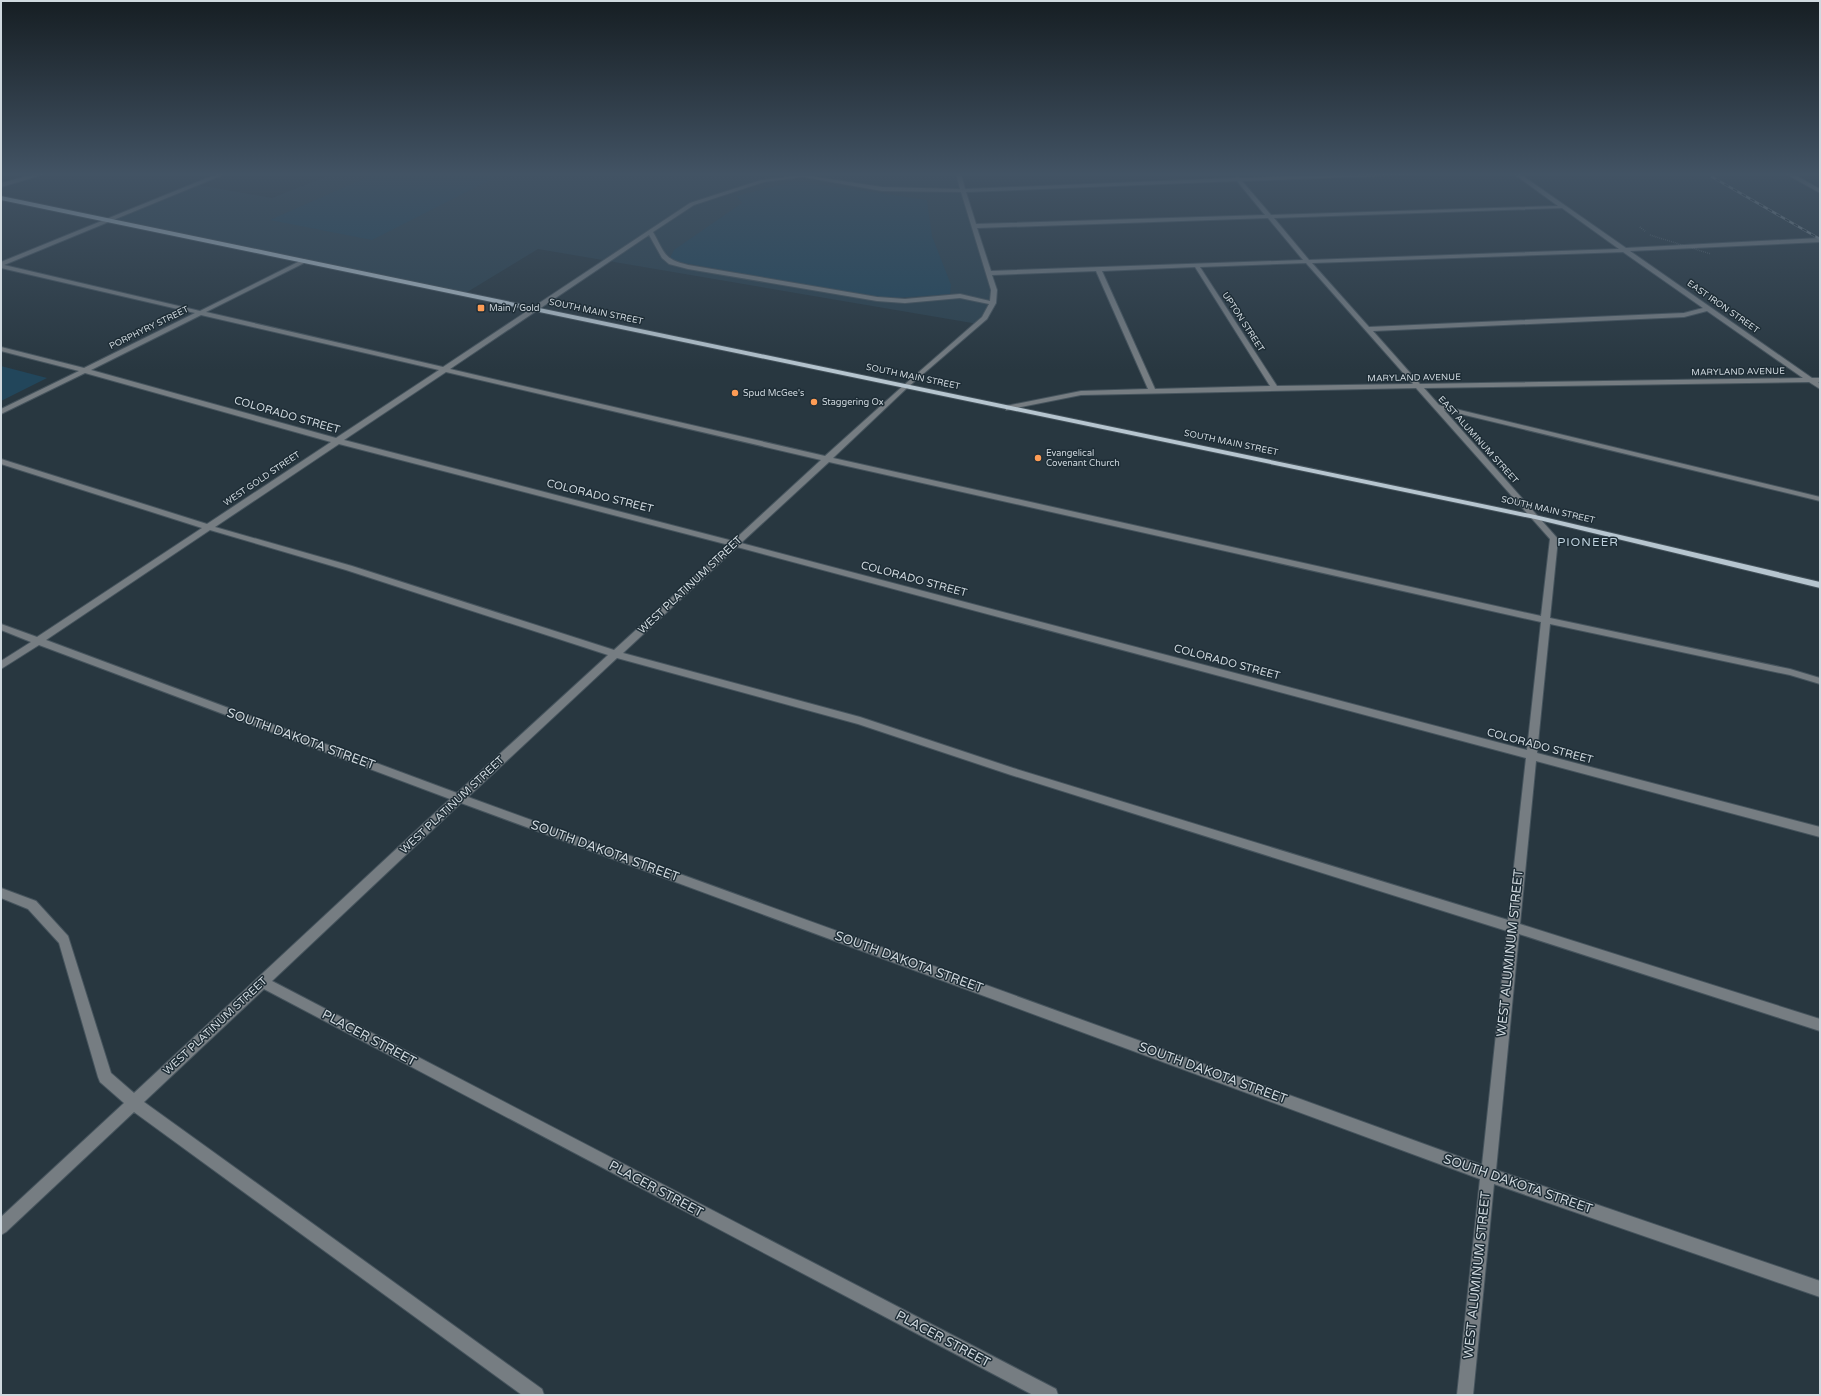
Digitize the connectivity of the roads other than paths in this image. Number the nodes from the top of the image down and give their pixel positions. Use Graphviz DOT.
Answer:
graph roads {
  1 [pos="64,239"];
  2 [pos="201,239"];
  3 [pos="638,239"];
  4 [pos="654,239"];
  5 [pos="978,239"];
  6 [pos="1289,239"];
  7 [pos="1610,239"];
  8 [pos="1820,240"];
  9 [pos="1626,250"];
  10 [pos="304,261"];
  11 [pos="1309,263"];
  12 [pos="1,265"];
  13 [pos="1196,265"];
  14 [pos="1098,269"];
  15 [pos="989,274"];
  16 [pos="993,302"];
  17 [pos="1709,308"];
  18 [pos="534,309"];
  19 [pos="200,313"];
  20 [pos="1367,329"];
  21 [pos="1,349"];
  22 [pos="84,370"];
  23 [pos="444,370"];
  24 [pos="1809,380"];
  25 [pos="1820,380"];
  26 [pos="906,386"];
  27 [pos="1418,387"];
  28 [pos="1820,387"];
  29 [pos="1275,388"];
  30 [pos="1153,392"];
  31 [pos="1435,406"];
  32 [pos="1009,408"];
  33 [pos="1,412"];
  34 [pos="337,441"];
  35 [pos="827,459"];
  36 [pos="1,461"];
  37 [pos="1820,499"];
  38 [pos="1535,517"];
  39 [pos="208,527"];
  40 [pos="736,544"];
  41 [pos="1820,585"];
  42 [pos="1545,620"];
  43 [pos="1,627"];
  44 [pos="38,641"];
  45 [pos="616,654"];
  46 [pos="1,666"];
  47 [pos="1820,681"];
  48 [pos="1531,756"];
  49 [pos="459,798"];
  50 [pos="1820,832"];
  51 [pos="1,893"];
  52 [pos="1513,927"];
  53 [pos="262,982"];
  54 [pos="1820,1025"];
  55 [pos="134,1103"];
  56 [pos="1488,1174"];
  57 [pos="1,1227"];
  58 [pos="1820,1289"];
  59 [pos="1467,1394"];
  60 [pos="536,1395"];
  61 [pos="1050,1395"];
  1 -- 12 [label="street"];
  2 -- 10 [label="main road, SOUTH MAIN STREET"];
  3 -- 18 [label="street, WEST GOLD STREET"];
  4 -- 16 [label="street"];
  5 -- 15 [label="street"];
  6 -- 11 [label="street, EAST ALUMINUM STREET"];
  7 -- 9 [label="street, EAST IRON STREET"];
  8 -- 9 [label="street"];
  9 -- 11 [label="street"];
  9 -- 17 [label="street, EAST IRON STREET"];
  10 -- 18 [label="main road, SOUTH MAIN STREET"];
  10 -- 19 [label="street, PORPHYRY STREET"];
  11 -- 13 [label="street"];
  11 -- 20 [label="street, EAST ALUMINUM STREET"];
  12 -- 19 [label="street"];
  13 -- 14 [label="street"];
  13 -- 29 [label="street, UPTON STREET"];
  14 -- 15 [label="street"];
  14 -- 30 [label="street"];
  15 -- 16 [label="street"];
  16 -- 26 [label="street, WEST PLATINUM STREET"];
  17 -- 20 [label="street"];
  17 -- 24 [label="street, EAST IRON STREET"];
  18 -- 23 [label="street, WEST GOLD STREET"];
  18 -- 26 [label="main road, SOUTH MAIN STREET"];
  19 -- 22 [label="street, PORPHYRY STREET"];
  19 -- 23 [label="street"];
  20 -- 27 [label="street, EAST ALUMINUM STREET"];
  21 -- 22 [label="street, COLORADO STREET"];
  22 -- 33 [label="street, PORPHYRY STREET"];
  22 -- 34 [label="street, COLORADO STREET"];
  23 -- 34 [label="street, WEST GOLD STREET"];
  23 -- 35 [label="street"];
  24 -- 25 [label="street, MARYLAND AVENUE"];
  24 -- 27 [label="street, MARYLAND AVENUE"];
  24 -- 28 [label="street, EAST IRON STREET"];
  26 -- 32 [label="main road, SOUTH MAIN STREET"];
  26 -- 35 [label="street, WEST PLATINUM STREET"];
  27 -- 29 [label="street, MARYLAND AVENUE"];
  27 -- 31 [label="street, EAST ALUMINUM STREET"];
  29 -- 30 [label="street, MARYLAND AVENUE"];
  30 -- 32 [label="street, MARYLAND AVENUE"];
  31 -- 37 [label="street"];
  31 -- 38 [label="street, EAST ALUMINUM STREET"];
  32 -- 38 [label="main road, SOUTH MAIN STREET"];
  34 -- 39 [label="street, WEST GOLD STREET"];
  34 -- 40 [label="street, COLORADO STREET"];
  35 -- 40 [label="street, WEST PLATINUM STREET"];
  35 -- 42 [label="street"];
  36 -- 39 [label="street"];
  38 -- 41 [label="main road, SOUTH MAIN STREET"];
  38 -- 42 [label="street, WEST ALUMINUM STREET"];
  39 -- 44 [label="street, WEST GOLD STREET"];
  39 -- 45 [label="street"];
  40 -- 45 [label="street, WEST PLATINUM STREET"];
  40 -- 48 [label="street, COLORADO STREET"];
  42 -- 47 [label="street"];
  42 -- 48 [label="street, WEST ALUMINUM STREET"];
  43 -- 44 [label="street, SOUTH DAKOTA STREET"];
  44 -- 46 [label="street, WEST GOLD STREET"];
  44 -- 49 [label="street, SOUTH DAKOTA STREET"];
  45 -- 49 [label="street, WEST PLATINUM STREET"];
  45 -- 52 [label="street"];
  48 -- 50 [label="street, COLORADO STREET"];
  48 -- 52 [label="street, WEST ALUMINUM STREET"];
  49 -- 53 [label="street, WEST PLATINUM STREET"];
  49 -- 56 [label="street, SOUTH DAKOTA STREET"];
  51 -- 55 [label="street"];
  52 -- 54 [label="street"];
  52 -- 56 [label="street, WEST ALUMINUM STREET"];
  53 -- 55 [label="street, WEST PLATINUM STREET"];
  53 -- 61 [label="street, PLACER STREET"];
  55 -- 57 [label="street, WEST PLATINUM STREET"];
  55 -- 60 [label="street"];
  56 -- 58 [label="street, SOUTH DAKOTA STREET"];
  56 -- 59 [label="street, WEST ALUMINUM STREET"];
}
